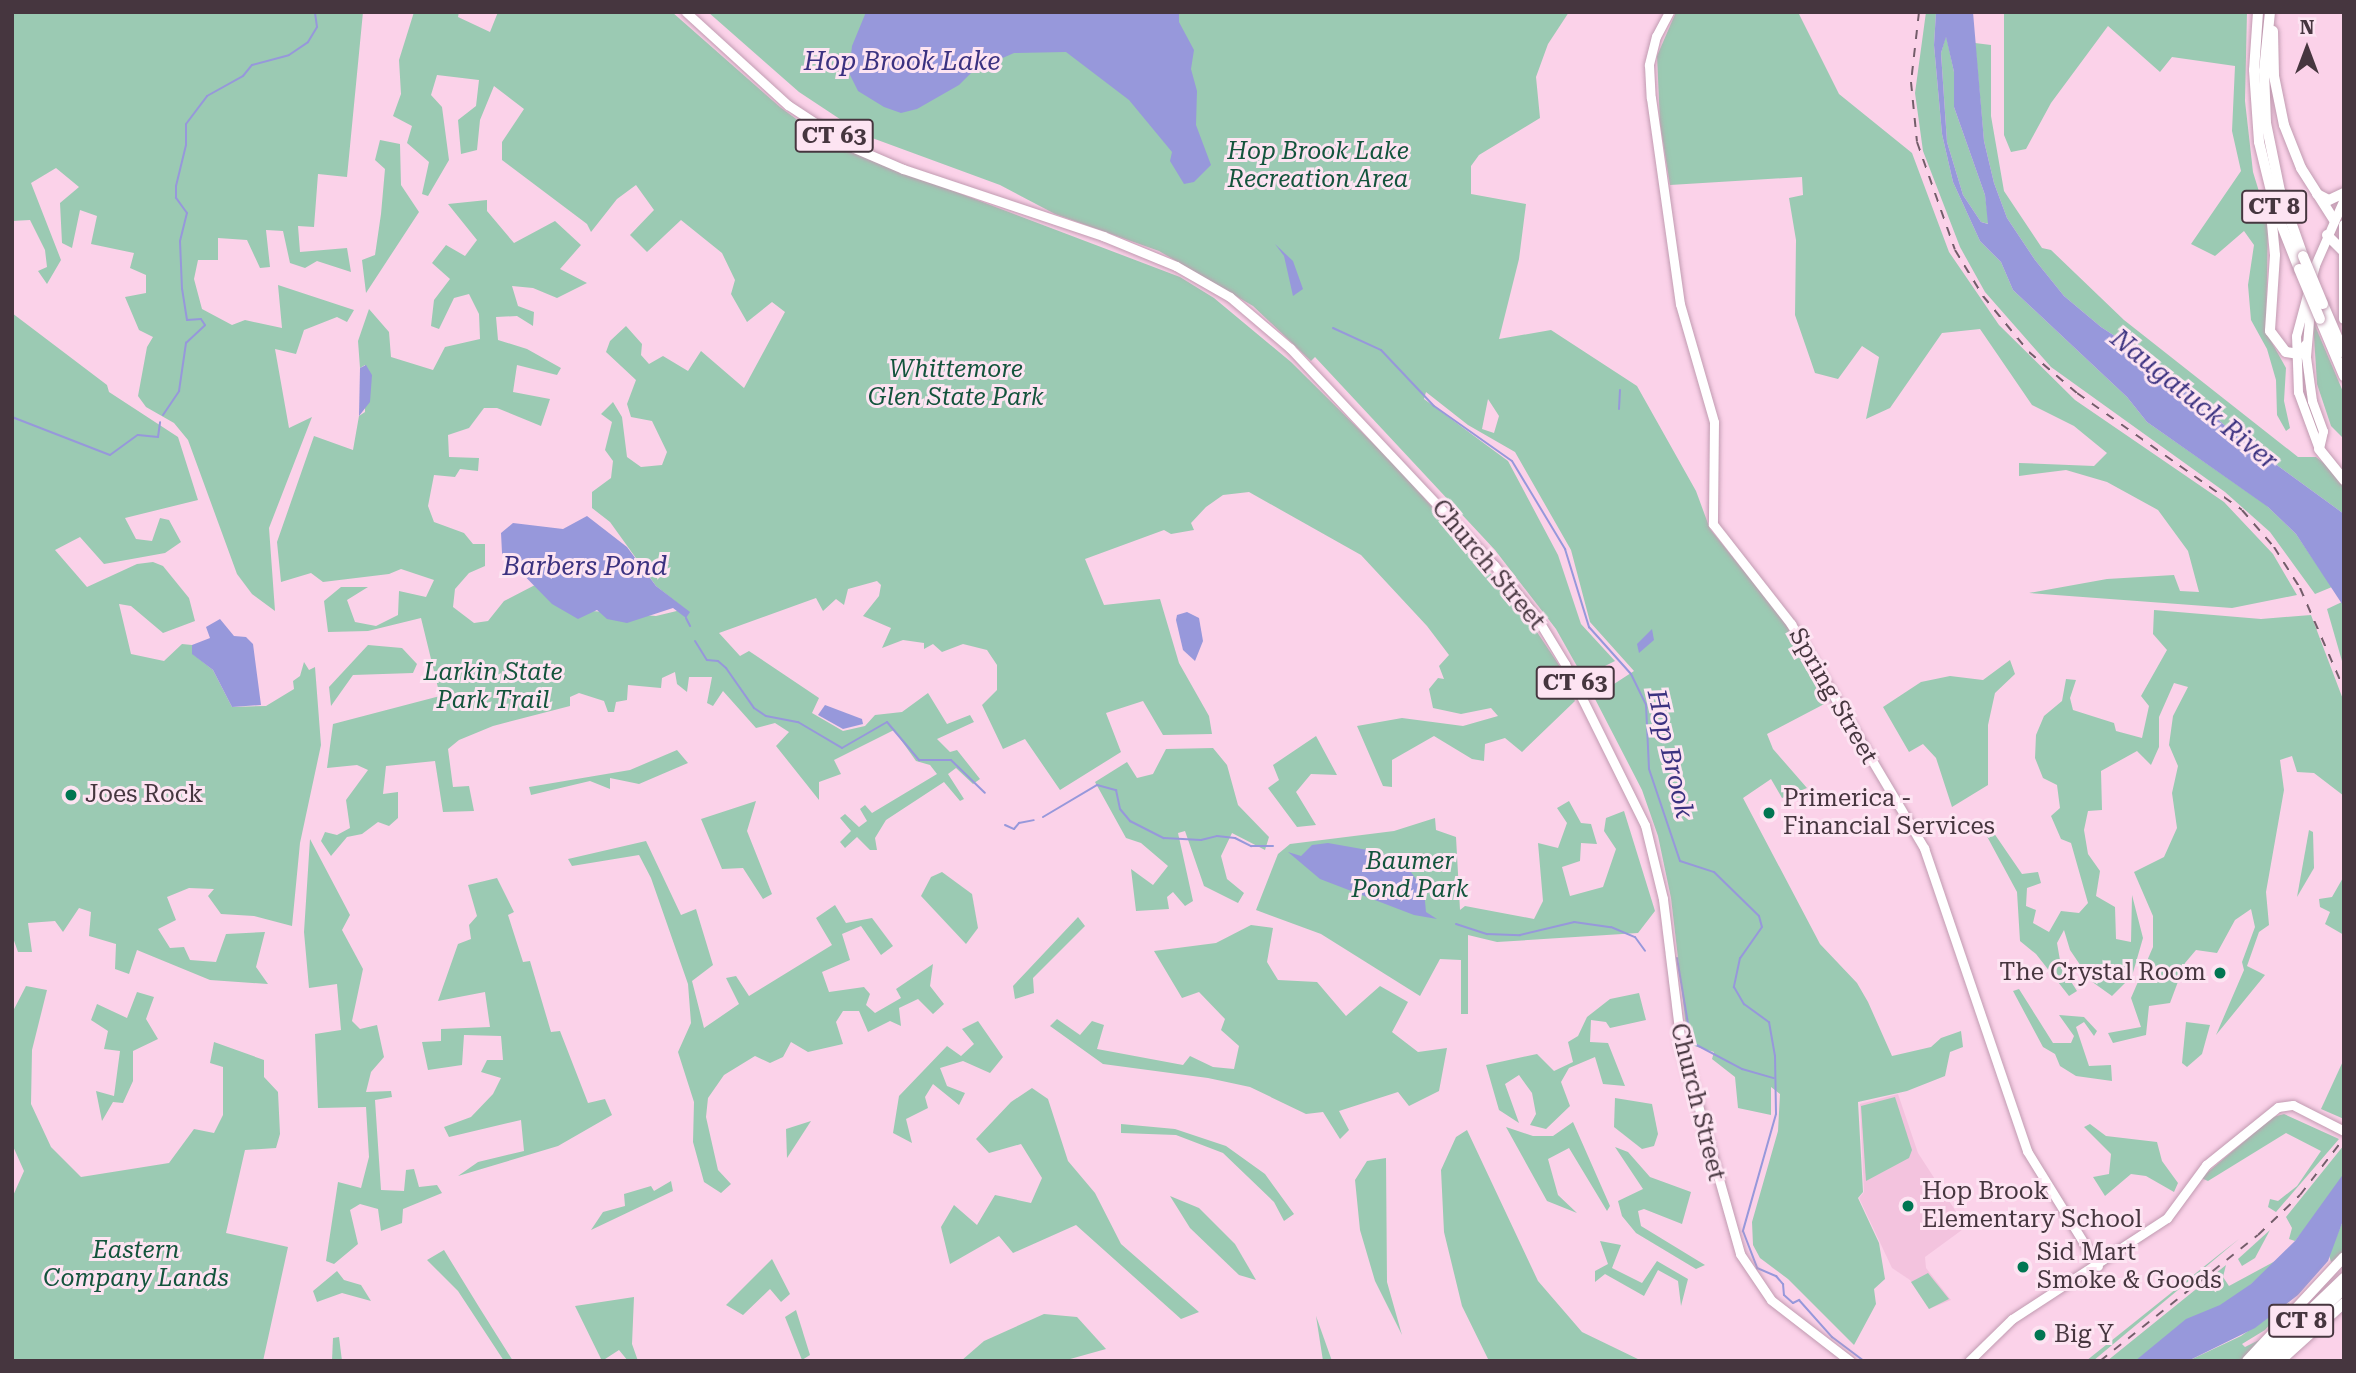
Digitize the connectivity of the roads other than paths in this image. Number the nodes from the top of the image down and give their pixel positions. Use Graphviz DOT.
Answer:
graph roads {
  1 [pos="686,12"];
  2 [pos="1669,12"];
  3 [pos="2258,12"];
  4 [pos="2272,12"];
  5 [pos="2259,142"];
  6 [pos="2311,185"];
  7 [pos="2344,193"];
  8 [pos="2344,199"];
  9 [pos="2339,222"];
  10 [pos="2328,235"];
  11 [pos="2343,252"];
  12 [pos="2344,319"];
  13 [pos="2306,345"];
  14 [pos="2344,353"];
  15 [pos="2294,354"];
  16 [pos="2344,376"];
  17 [pos="2319,449"];
  18 [pos="2344,480"];
  19 [pos="2344,1131"];
  20 [pos="2344,1257"];
  21 [pos="2098,1266"];
  22 [pos="2344,1278"];
  23 [pos="2344,1289"];
  24 [pos="2344,1303"];
  25 [pos="1850,1361"];
  26 [pos="1969,1361"];
  27 [pos="2247,1361"];
  28 [pos="2257,1361"];
  29 [pos="2267,1361"];
  30 [pos="2280,1361"];
  1 -- 25 [label="main road, Church Street / CT 63"];
  2 -- 21 [label="main road, Spring Street"];
  3 -- 5 [label="highway, CT 8"];
  4 -- 6 [label="highway"];
  4 -- 14 [label="highway, CT 8, bridge"];
  5 -- 15 [label="highway"];
  5 -- 16 [label="highway, CT 8, bridge"];
  6 -- 7 [label="highway"];
  6 -- 9 [label="highway"];
  8 -- 9 [label="main road"];
  9 -- 10 [label="main road"];
  9 -- 11 [label="highway"];
  10 -- 11 [label="highway"];
  10 -- 13 [label="main road"];
  10 -- 15 [label="main road"];
  11 -- 12 [label="highway"];
  13 -- 15 [label="highway"];
  13 -- 17 [label="main road"];
  15 -- 17 [label="main road"];
  17 -- 18 [label="highway"];
  19 -- 21 [label="main road"];
  20 -- 27 [label="highway"];
  21 -- 26 [label="main road"];
  22 -- 28 [label="highway, CT 8"];
  23 -- 29 [label="highway, CT 8"];
  24 -- 30 [label="highway"];
}
